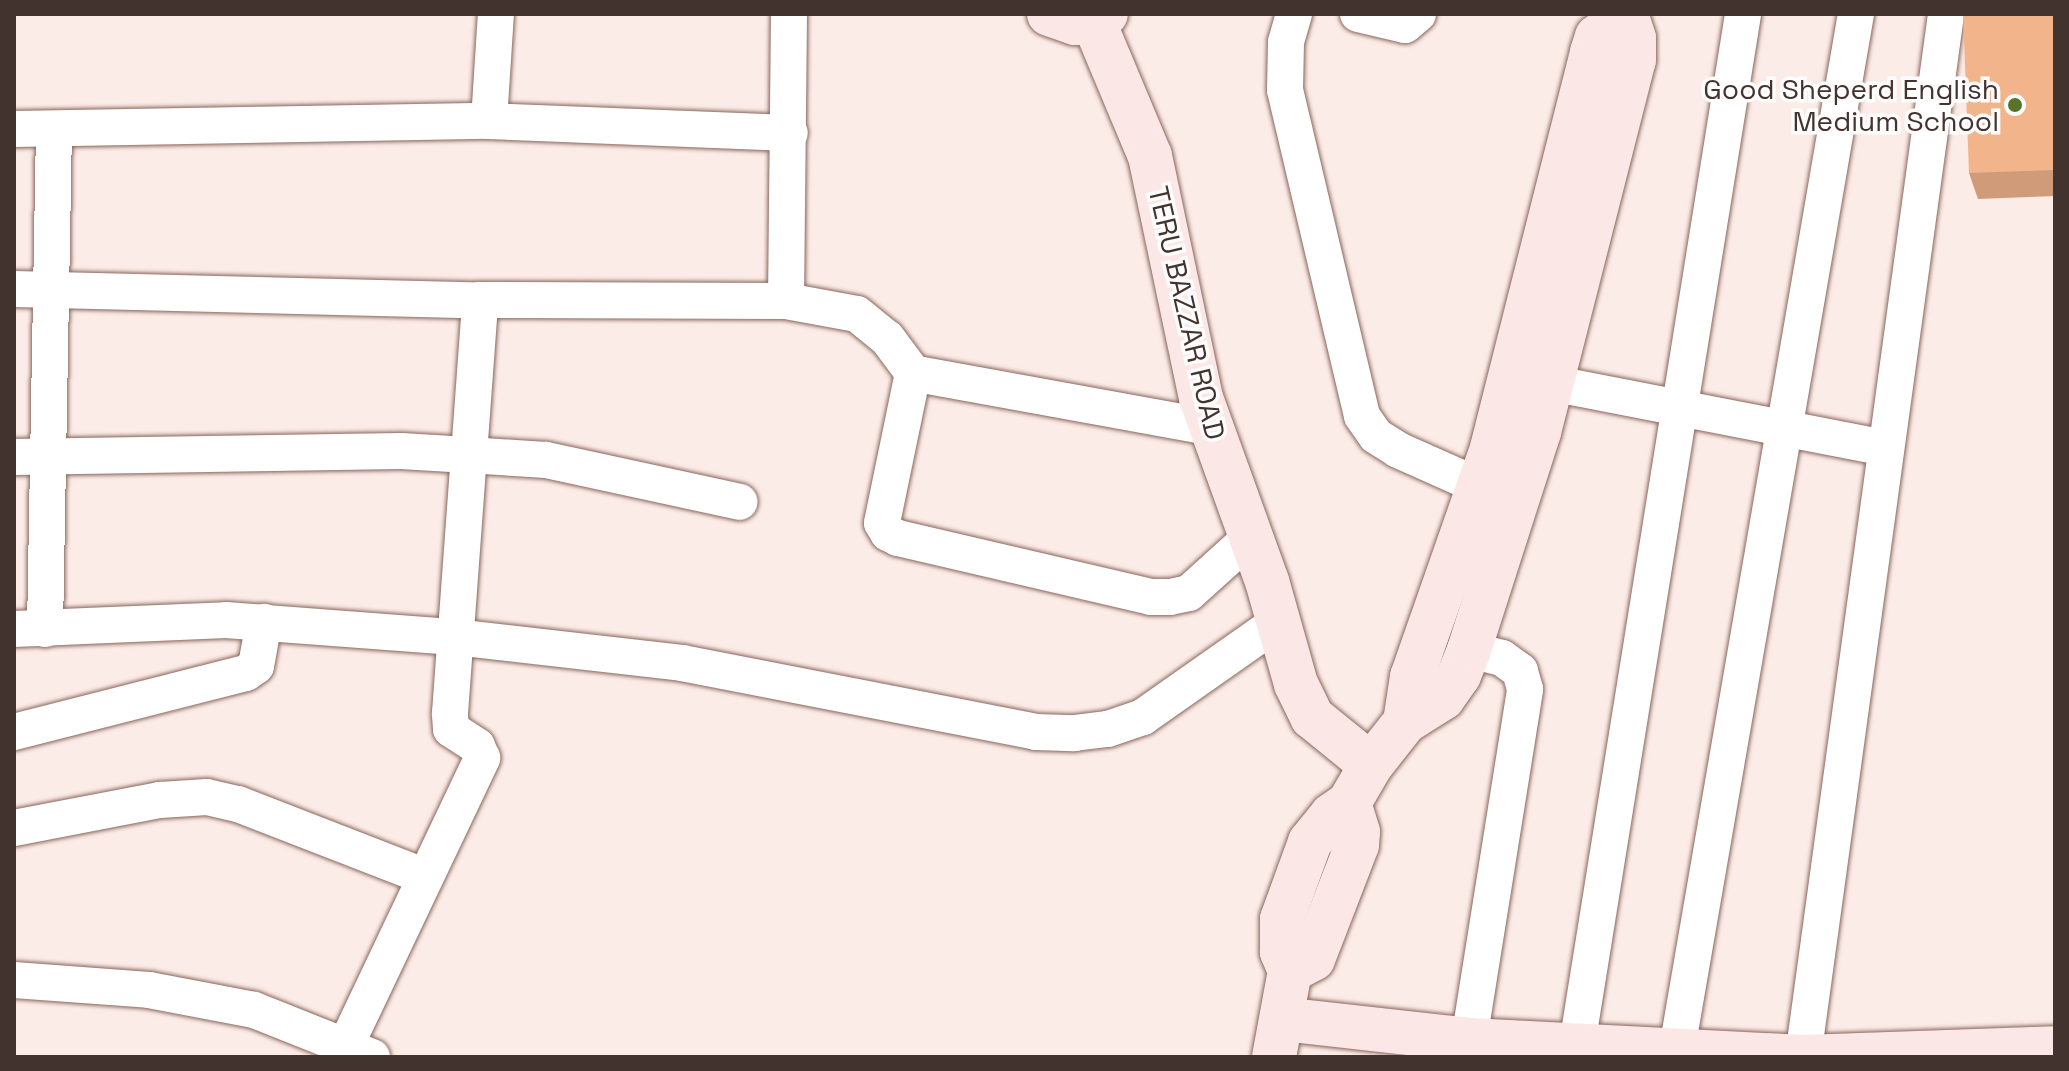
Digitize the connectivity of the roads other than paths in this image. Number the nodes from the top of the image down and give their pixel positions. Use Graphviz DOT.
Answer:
graph roads {
  1 [pos="496,14"];
  2 [pos="789,14"];
  3 [pos="1049,14"];
  4 [pos="1294,14"];
  5 [pos="1358,14"];
  6 [pos="1418,14"];
  7 [pos="1626,14"];
  8 [pos="1743,14"];
  9 [pos="1856,14"];
  10 [pos="1946,14"];
  11 [pos="1100,17"];
  12 [pos="489,121"];
  13 [pos="14,129"];
  14 [pos="54,129"];
  15 [pos="790,133"];
  16 [pos="14,289"];
  17 [pos="51,289"];
  18 [pos="480,300"];
  19 [pos="786,301"];
  20 [pos="913,373"];
  21 [pos="1551,383"];
  22 [pos="1680,410"];
  23 [pos="1209,427"];
  24 [pos="1784,430"];
  25 [pos="1884,448"];
  26 [pos="468,455"];
  27 [pos="49,456"];
  28 [pos="14,457"];
  29 [pos="1479,486"];
  30 [pos="740,502"];
  31 [pos="1251,537"];
  32 [pos="264,622"];
  33 [pos="1278,622"];
  34 [pos="30,629"];
  35 [pos="454,637"];
  36 [pos="1469,650"];
  37 [pos="1405,722"];
  38 [pos="14,732"];
  39 [pos="1371,765"];
  40 [pos="14,828"];
  41 [pos="424,876"];
  42 [pos="14,980"];
  43 [pos="1278,1038"];
  44 [pos="1469,1040"];
  45 [pos="1577,1045"];
  46 [pos="2055,1048"];
  47 [pos="1677,1049"];
  48 [pos="359,1051"];
  49 [pos="1803,1057"];
  1 -- 12 [label="street"];
  2 -- 15 [label="street"];
  3 -- 11 [label="street, TERU BAZZAR ROAD"];
  4 -- 29 [label="street"];
  5 -- 6 [label="street"];
  7 -- 21 [label="street"];
  7 -- 29 [label="street"];
  8 -- 22 [label="street"];
  9 -- 24 [label="street"];
  10 -- 25 [label="street"];
  11 -- 23 [label="street, TERU BAZZAR ROAD"];
  12 -- 14 [label="street"];
  12 -- 15 [label="street"];
  13 -- 14 [label="street"];
  14 -- 17 [label="street"];
  15 -- 19 [label="street"];
  16 -- 17 [label="street"];
  17 -- 18 [label="street"];
  17 -- 27 [label="street"];
  18 -- 19 [label="street"];
  18 -- 26 [label="street"];
  19 -- 20 [label="street"];
  20 -- 23 [label="street"];
  20 -- 31 [label="street"];
  21 -- 22 [label="street"];
  21 -- 36 [label="street"];
  22 -- 24 [label="street"];
  22 -- 45 [label="street"];
  23 -- 31 [label="street, TERU BAZZAR ROAD"];
  24 -- 25 [label="street"];
  24 -- 47 [label="street"];
  25 -- 49 [label="street"];
  26 -- 27 [label="street"];
  26 -- 30 [label="street"];
  26 -- 35 [label="street"];
  27 -- 28 [label="street"];
  27 -- 34 [label="street"];
  29 -- 37 [label="street"];
  31 -- 33 [label="street, TERU BAZZAR ROAD"];
  32 -- 34 [label="street"];
  32 -- 35 [label="street"];
  32 -- 38 [label="street"];
  33 -- 35 [label="street"];
  33 -- 39 [label="street, TERU BAZZAR ROAD"];
  35 -- 41 [label="street"];
  36 -- 37 [label="street"];
  36 -- 44 [label="street"];
  37 -- 39 [label="street"];
  39 -- 43 [label="street"];
  40 -- 41 [label="street"];
  41 -- 48 [label="street"];
  42 -- 48 [label="street"];
  43 -- 44 [label="street"];
  44 -- 45 [label="street"];
  45 -- 47 [label="street"];
  46 -- 49 [label="street"];
  47 -- 49 [label="street"];
}
